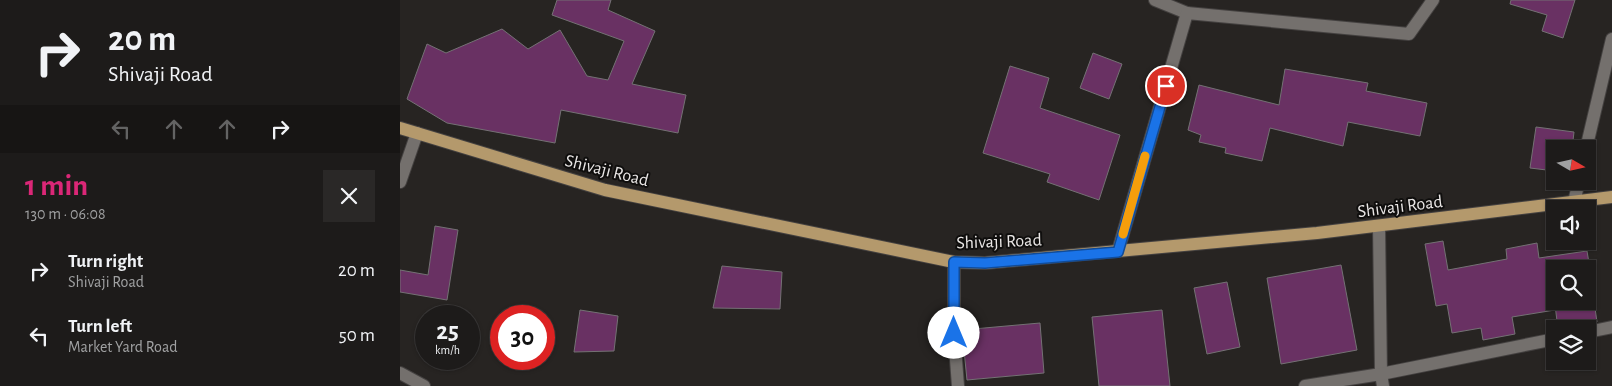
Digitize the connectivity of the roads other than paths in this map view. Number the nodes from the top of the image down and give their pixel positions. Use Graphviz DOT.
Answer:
graph roads {
  1 [pos="1155,0"];
  2 [pos="1433,0"];
  3 [pos="1187,13"];
  4 [pos="1612,39"];
  5 [pos="400,128"];
  6 [pos="417,133"];
  7 [pos="1588,140"];
  8 [pos="400,182"];
  9 [pos="1612,197"];
  10 [pos="1589,200"];
  11 [pos="1546,205"];
  12 [pos="1379,226"];
  13 [pos="1118,252"];
  14 [pos="954,262"];
  15 [pos="1612,327"];
  16 [pos="1596,330"];
  17 [pos="1546,341"];
  18 [pos="400,372"];
  19 [pos="1382,380"];
  20 [pos="424,386"];
  21 [pos="958,386"];
  22 [pos="1305,386"];
  1 -- 3 [label="street"];
  2 -- 3 [label="street"];
  3 -- 13 [label="street"];
  4 -- 7 [label="street"];
  5 -- 6 [label="main road, Shivaji Road"];
  6 -- 8 [label="street"];
  6 -- 14 [label="main road, Shivaji Road"];
  9 -- 10 [label="main road, Shivaji Road"];
  11 -- 12 [label="main road, Shivaji Road"];
  12 -- 13 [label="main road, Shivaji Road"];
  12 -- 19 [label="street"];
  13 -- 14 [label="main road, Shivaji Road"];
  14 -- 21 [label="street"];
  15 -- 16 [label="street"];
  17 -- 19 [label="street"];
  18 -- 20 [label="street"];
  19 -- 22 [label="street"];
}
